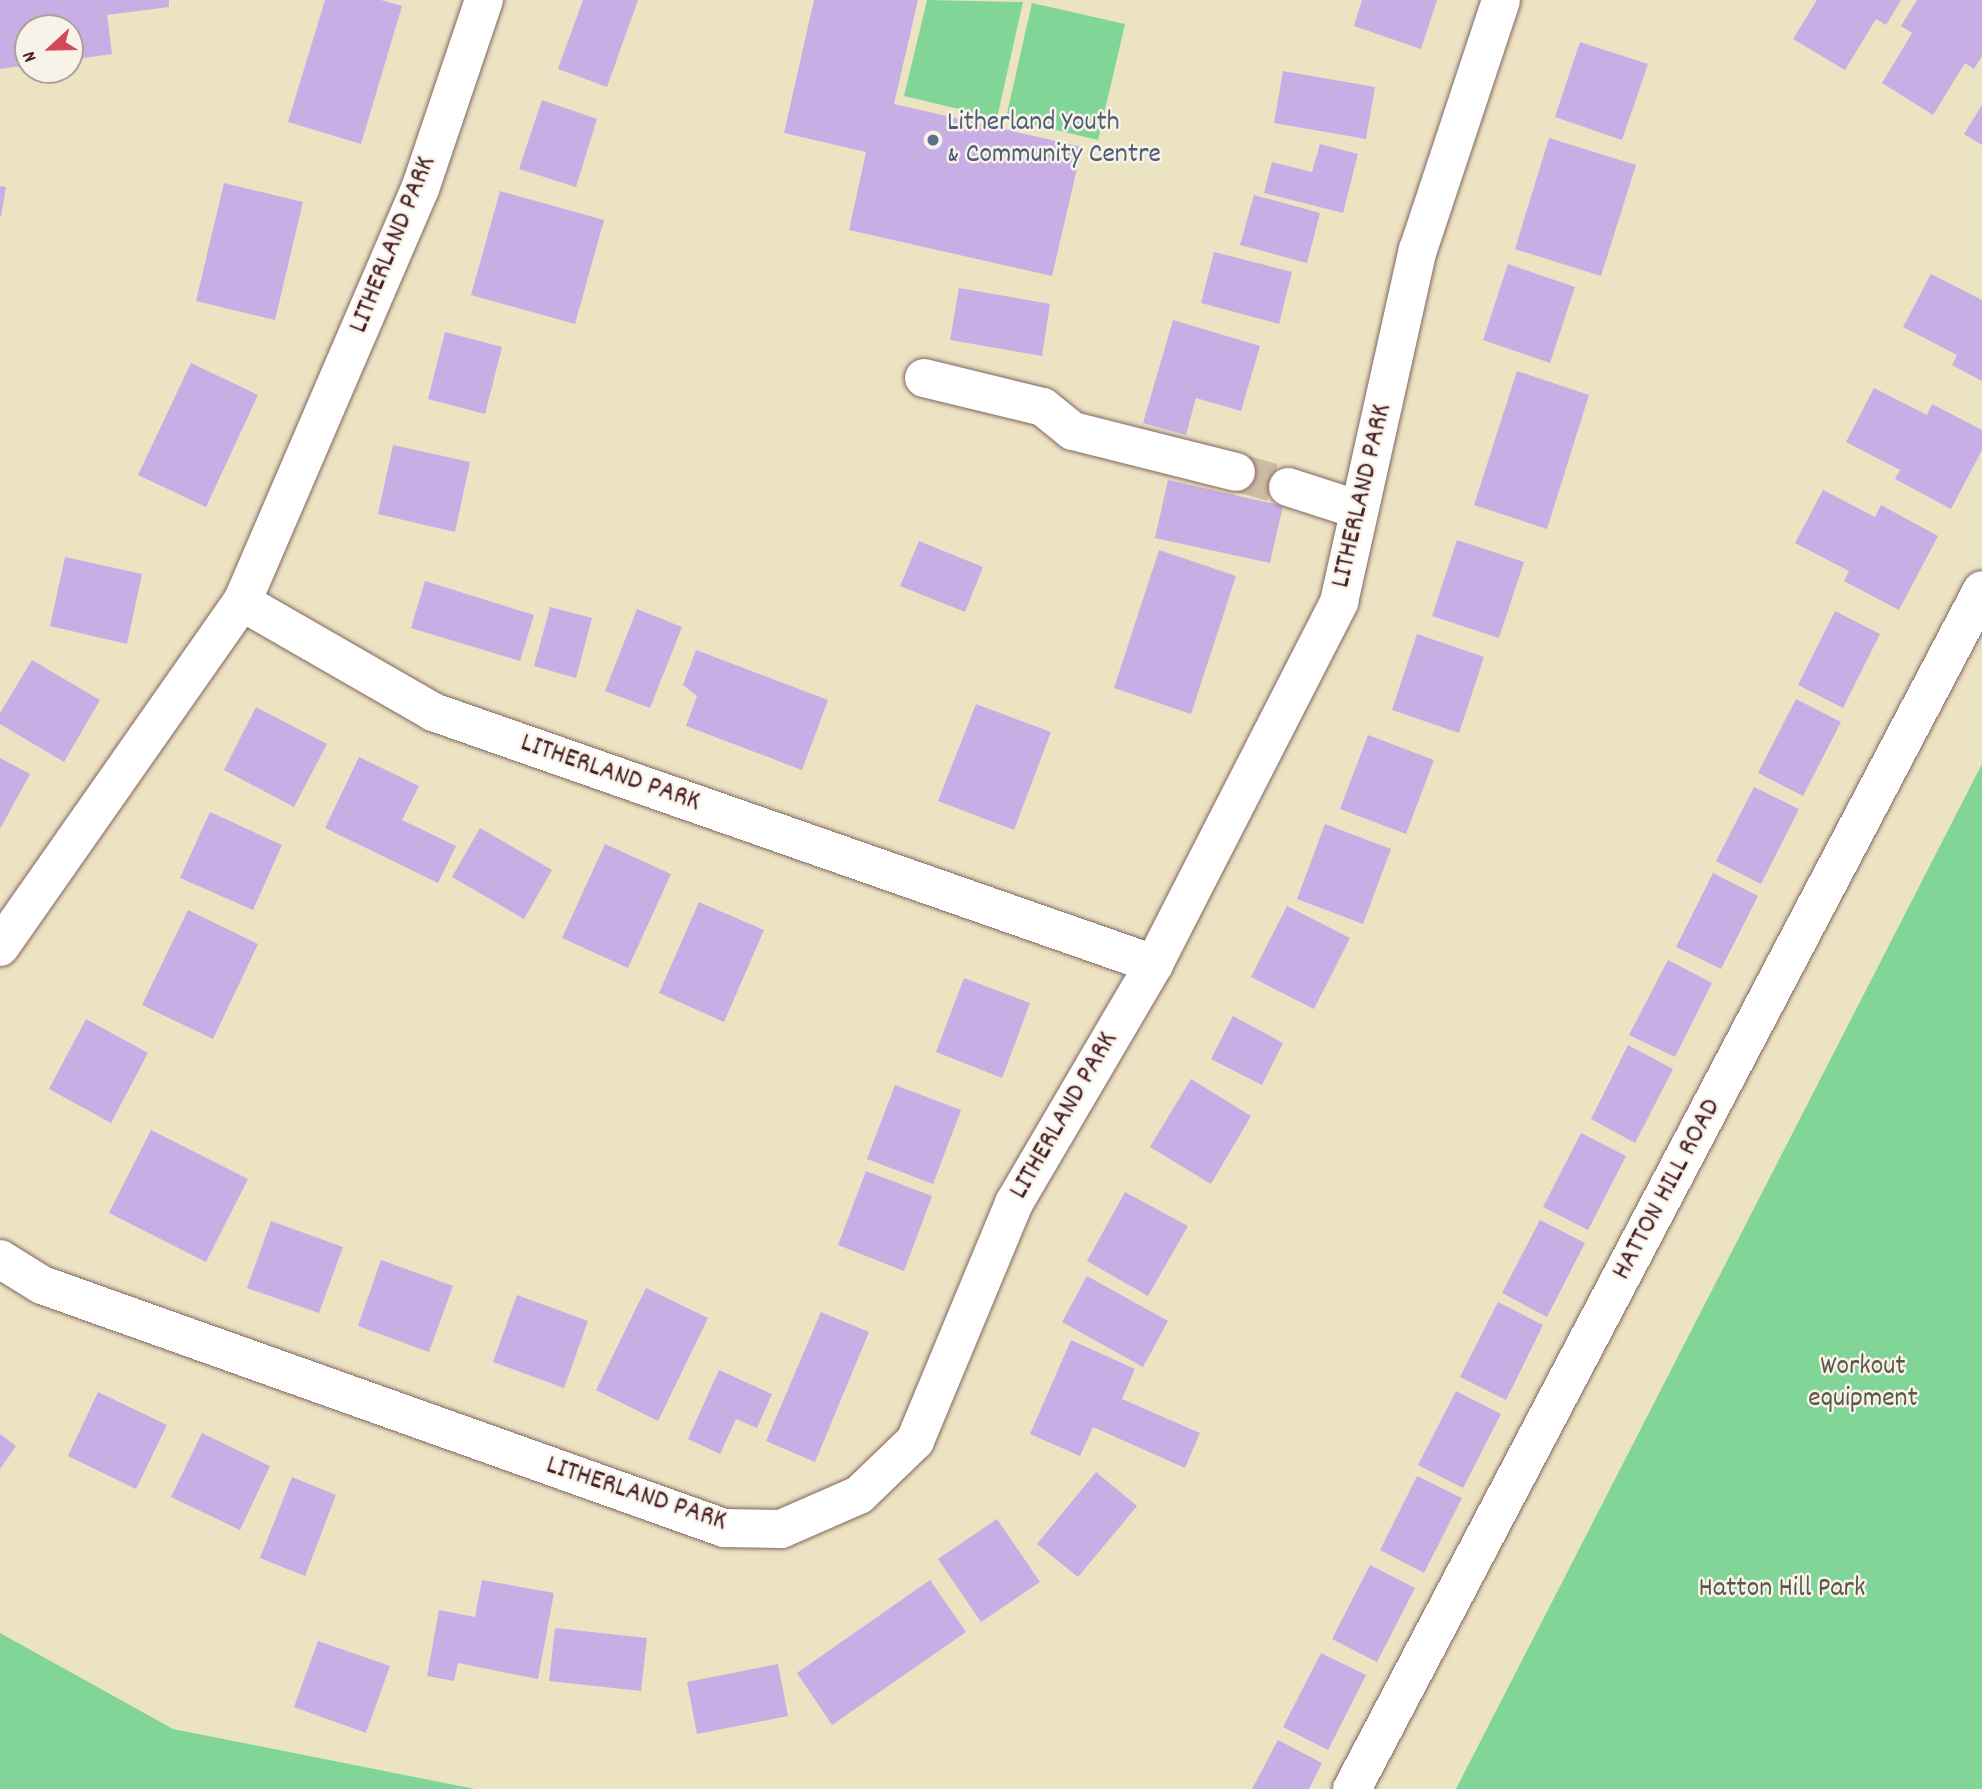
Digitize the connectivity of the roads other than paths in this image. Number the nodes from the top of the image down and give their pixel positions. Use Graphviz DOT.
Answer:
graph roads {
  1 [pos="484,0"];
  2 [pos="1501,0"];
  3 [pos="924,378"];
  4 [pos="1236,472"];
  5 [pos="1287,487"];
  6 [pos="1359,510"];
  7 [pos="1982,590"];
  8 [pos="242,602"];
  9 [pos="0,947"];
  10 [pos="1154,964"];
  11 [pos="0,1259"];
  12 [pos="1352,1789"];
  1 -- 8 [label="street, LITHERLAND PARK"];
  2 -- 6 [label="street, LITHERLAND PARK"];
  3 -- 4 [label="street"];
  5 -- 6 [label="street"];
  6 -- 10 [label="street, LITHERLAND PARK"];
  7 -- 12 [label="street, HATTON HILL ROAD"];
  8 -- 9 [label="street, LITHERLAND PARK"];
  8 -- 10 [label="street, LITHERLAND PARK"];
  10 -- 11 [label="street, LITHERLAND PARK"];
}
